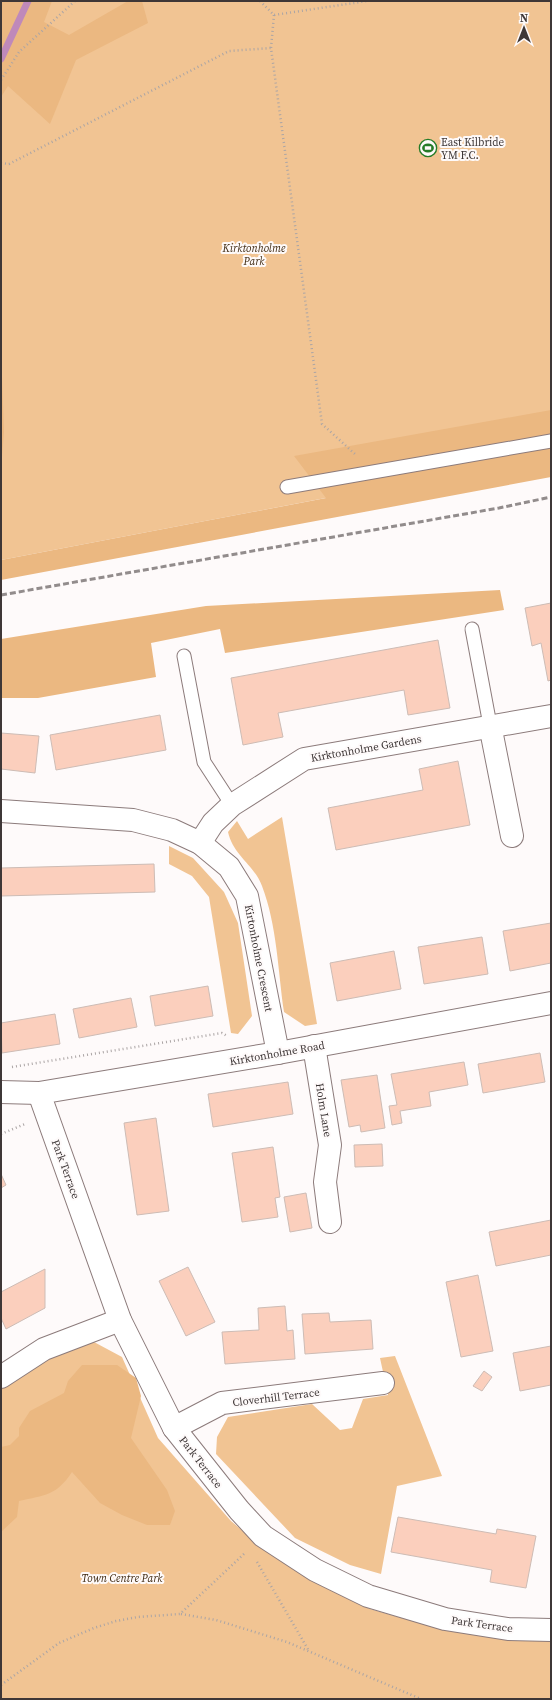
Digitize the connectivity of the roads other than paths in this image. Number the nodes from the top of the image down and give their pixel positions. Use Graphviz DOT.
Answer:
graph roads {
  1 [pos="551,441"];
  2 [pos="287,487"];
  3 [pos="472,629"];
  4 [pos="184,656"];
  5 [pos="551,716"];
  6 [pos="490,726"];
  7 [pos="232,805"];
  8 [pos="1,811"];
  9 [pos="512,836"];
  10 [pos="200,843"];
  11 [pos="551,1003"];
  12 [pos="314,1046"];
  13 [pos="278,1053"];
  14 [pos="1,1092"];
  15 [pos="39,1093"];
  16 [pos="330,1222"];
  17 [pos="120,1320"];
  18 [pos="1,1377"];
  19 [pos="383,1384"];
  20 [pos="174,1428"];
  21 [pos="551,1630"];
  1 -- 2 [label="lane"];
  3 -- 6 [label="lane"];
  4 -- 7 [label="lane"];
  5 -- 6 [label="street, Kirktonholme Gardens"];
  6 -- 7 [label="street, Kirktonholme Gardens"];
  6 -- 9 [label="street"];
  7 -- 10 [label="street, Kirktonholme Gardens"];
  8 -- 10 [label="street, Kirtonholme Crescent"];
  10 -- 13 [label="street, Kirtonholme Crescent"];
  11 -- 12 [label="street, Kirktonholme Road"];
  12 -- 13 [label="street, Kirktonholme Road"];
  12 -- 16 [label="street, Holm Lane"];
  13 -- 15 [label="street, Kirktonholme Road"];
  14 -- 15 [label="street, Kirktonholme Road"];
  15 -- 17 [label="street, Park Terrace"];
  17 -- 18 [label="street"];
  17 -- 20 [label="street, Park Terrace"];
  19 -- 20 [label="street, Cloverhill Terrace"];
  20 -- 21 [label="street, Park Terrace"];
}
